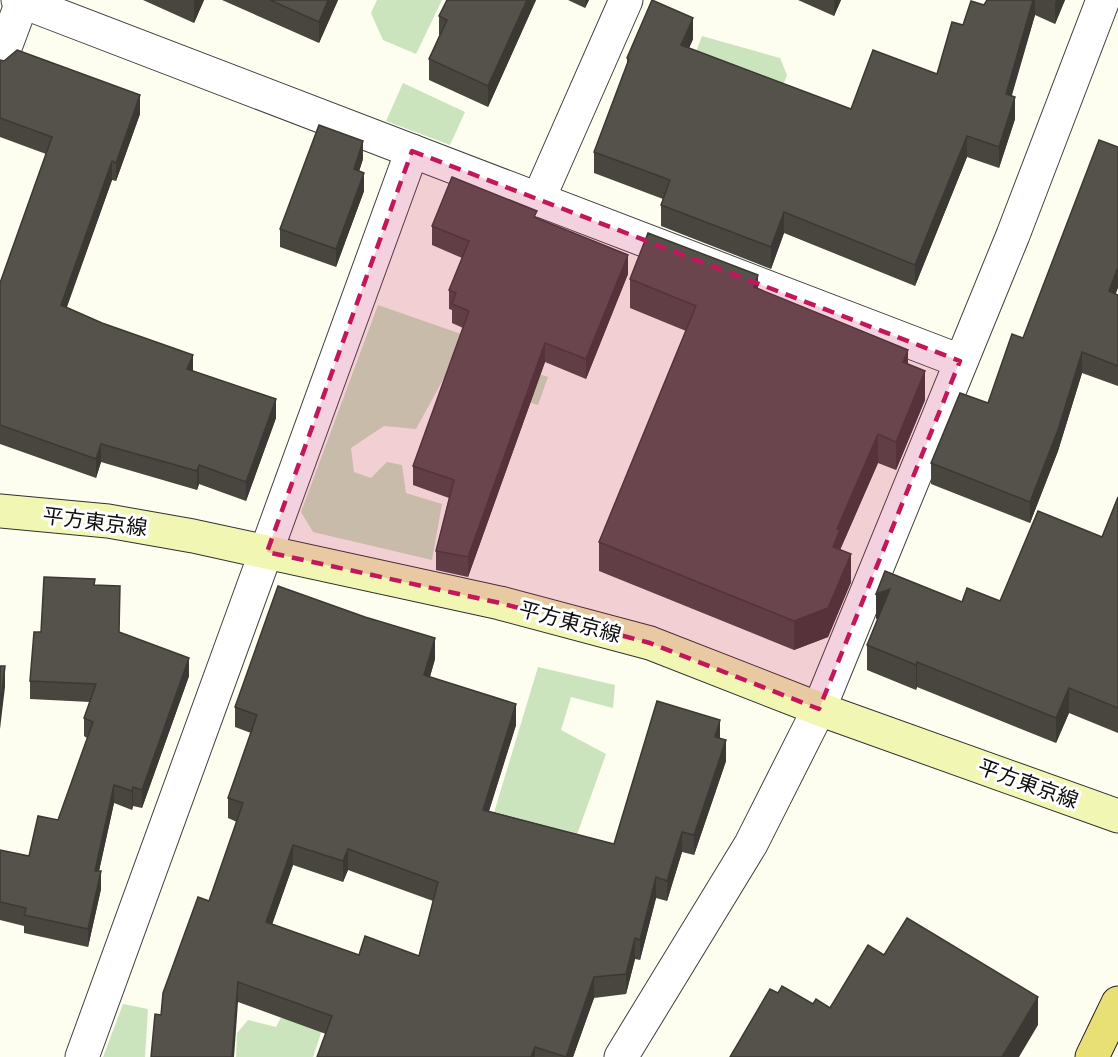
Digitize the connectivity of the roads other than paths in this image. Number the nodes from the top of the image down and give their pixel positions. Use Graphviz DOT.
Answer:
graph roads {
  1 [pos="626,0"];
  2 [pos="1103,0"];
  3 [pos="20,1"];
  4 [pos="85,12"];
  5 [pos="0,61"];
  6 [pos="412,151"];
  7 [pos="538,200"];
  8 [pos="960,361"];
  9 [pos="0,511"];
  10 [pos="267,552"];
  11 [pos="819,709"];
  12 [pos="1118,816"];
  13 [pos="1118,1004"];
  14 [pos="82,1057"];
  15 [pos="621,1057"];
  16 [pos="1092,1057"];
  1 -- 7 [label="street"];
  2 -- 8 [label="street"];
  3 -- 4 [label="street"];
  3 -- 5 [label="street"];
  4 -- 6 [label="street"];
  6 -- 7 [label="street"];
  6 -- 10 [label="street"];
  7 -- 8 [label="street"];
  8 -- 11 [label="street"];
  9 -- 10 [label="main road, 平方東京線"];
  10 -- 11 [label="main road, 平方東京線"];
  10 -- 14 [label="street"];
  11 -- 12 [label="main road, 平方東京線"];
  11 -- 15 [label="street"];
  13 -- 16 [label="main road"];
}
